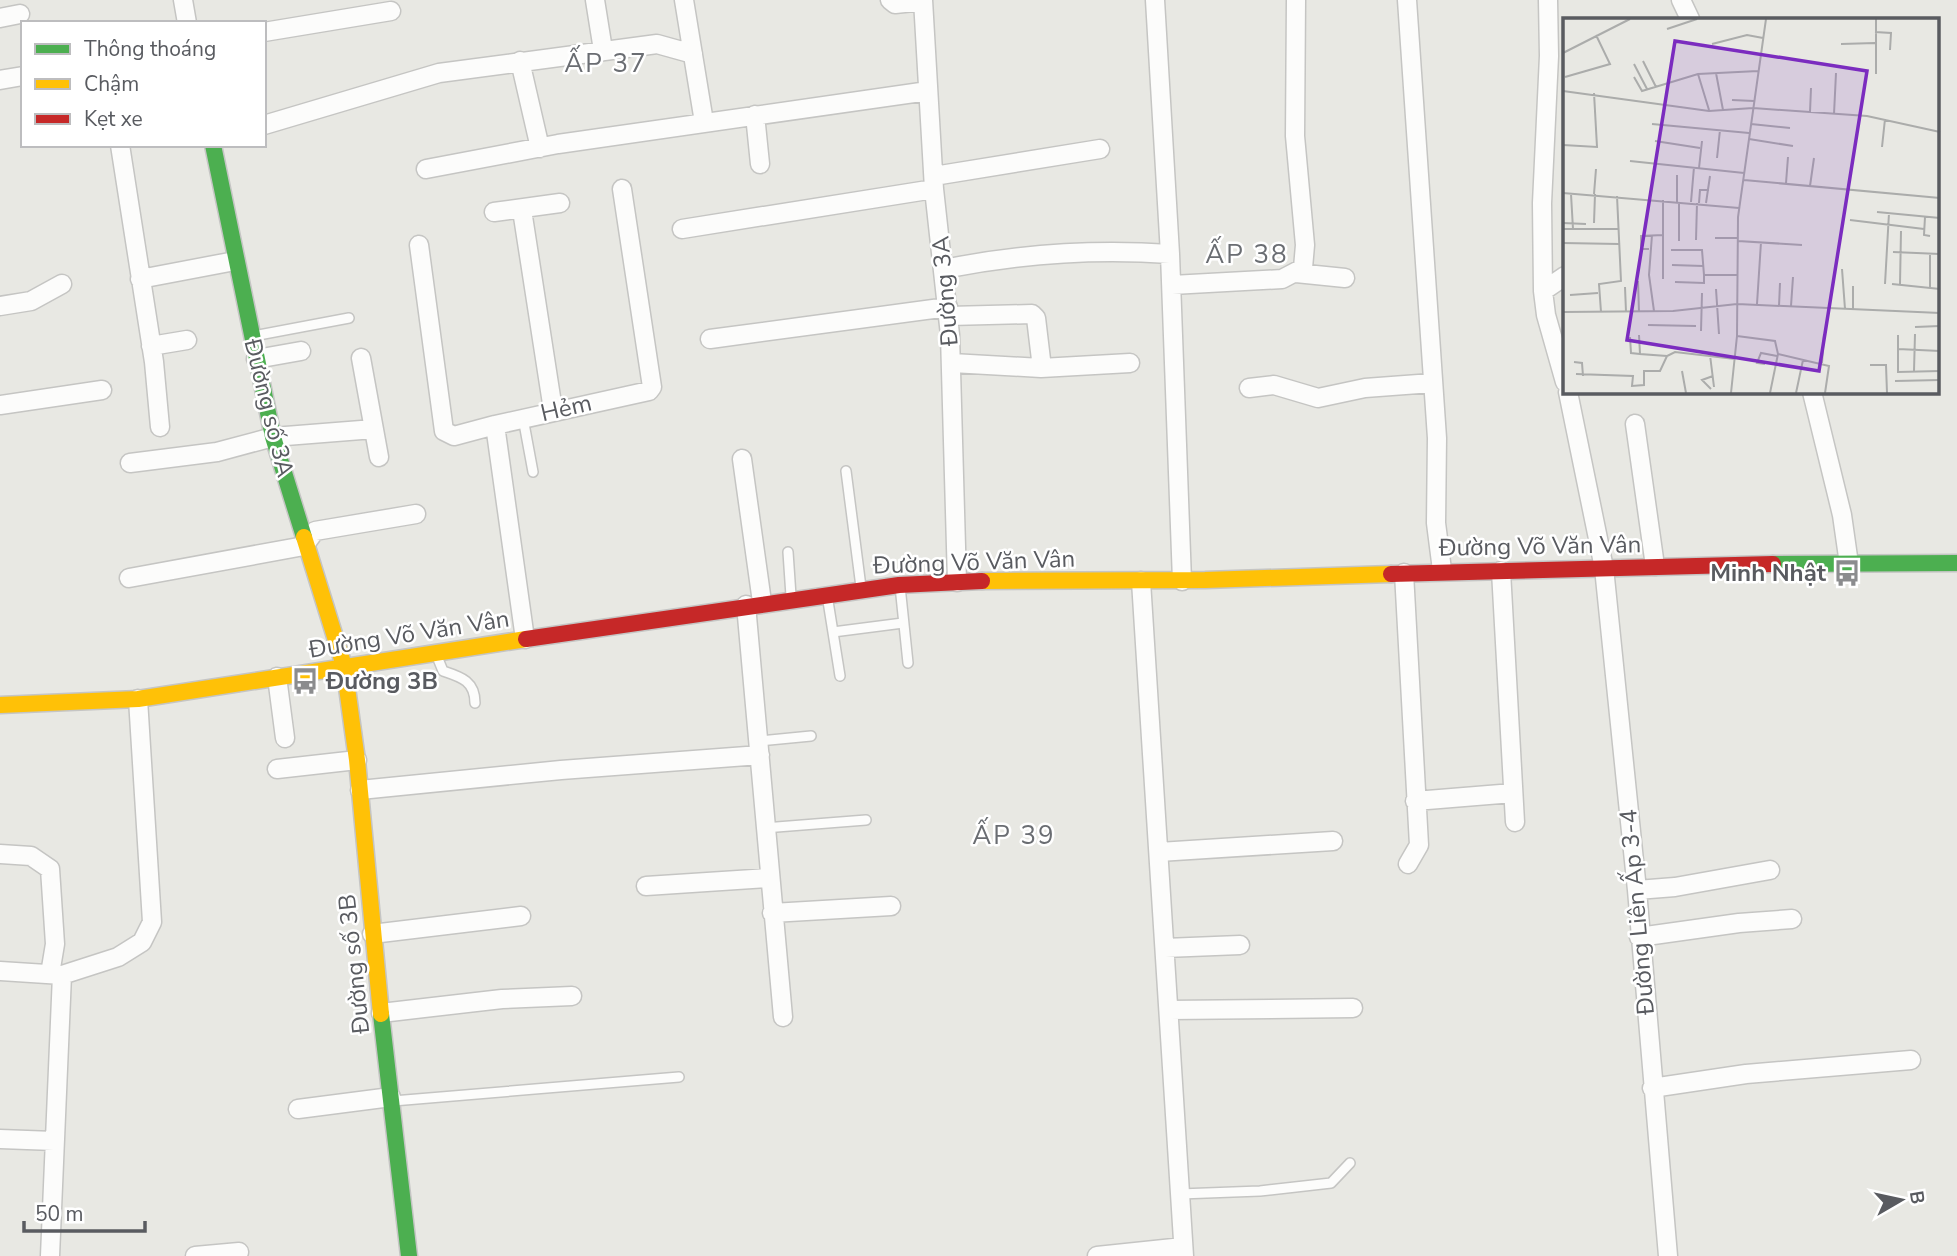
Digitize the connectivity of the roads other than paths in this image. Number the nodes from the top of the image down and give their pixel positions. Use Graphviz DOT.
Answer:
graph roads {
  1 [pos="183,0"];
  2 [pos="595,0"];
  3 [pos="684,0"];
  4 [pos="890,0"];
  5 [pos="1155,0"];
  6 [pos="1296,0"];
  7 [pos="1407,0"];
  8 [pos="1548,0"];
  9 [pos="1681,0"];
  10 [pos="923,1"];
  11 [pos="391,11"];
  12 [pos="20,14"];
  13 [pos="0,18"];
  14 [pos="1690,18"];
  15 [pos="187,21"];
  16 [pos="266,32"];
  17 [pos="603,50"];
  18 [pos="693,54"];
  19 [pos="520,61"];
  20 [pos="21,76"];
  21 [pos="0,80"];
  22 [pos="928,91"];
  23 [pos="755,115"];
  24 [pos="704,122"];
  25 [pos="266,124"];
  26 [pos="120,147"];
  27 [pos="213,147"];
  28 [pos="540,148"];
  29 [pos="1100,149"];
  30 [pos="760,163"];
  31 [pos="426,169"];
  32 [pos="934,183"];
  33 [pos="622,189"];
  34 [pos="561,203"];
  35 [pos="522,210"];
  36 [pos="494,212"];
  37 [pos="682,229"];
  38 [pos="419,245"];
  39 [pos="1170,254"];
  40 [pos="234,261"];
  41 [pos="944,269"];
  42 [pos="1296,273"];
  43 [pos="1563,277"];
  44 [pos="1345,278"];
  45 [pos="140,279"];
  46 [pos="62,284"];
  47 [pos="1172,285"];
  48 [pos="1543,291"];
  49 [pos="0,306"];
  50 [pos="948,312"];
  51 [pos="349,318"];
  52 [pos="251,337"];
  53 [pos="187,340"];
  54 [pos="710,340"];
  55 [pos="151,346"];
  56 [pos="301,351"];
  57 [pos="361,358"];
  58 [pos="256,359"];
  59 [pos="952,363"];
  60 [pos="1130,363"];
  61 [pos="1042,368"];
  62 [pos="1563,375"];
  63 [pos="1432,383"];
  64 [pos="1249,388"];
  65 [pos="102,390"];
  66 [pos="1568,394"];
  67 [pos="1812,394"];
  68 [pos="0,405"];
  69 [pos="553,410"];
  70 [pos="523,418"];
  71 [pos="1635,424"];
  72 [pos="495,425"];
  73 [pos="160,426"];
  74 [pos="374,429"];
  75 [pos="273,437"];
  76 [pos="379,457"];
  77 [pos="742,459"];
  78 [pos="130,463"];
  79 [pos="846,471"];
  80 [pos="533,472"];
  81 [pos="416,514"];
  82 [pos="304,546"];
  83 [pos="788,552"];
  84 [pos="1957,563"];
  85 [pos="1849,564"];
  86 [pos="1656,566"];
  87 [pos="1604,568"];
  88 [pos="1442,570"];
  89 [pos="1501,570"];
  90 [pos="1404,573"];
  91 [pos="129,578"];
  92 [pos="1182,581"];
  93 [pos="957,582"];
  94 [pos="1141,582"];
  95 [pos="900,584"];
  96 [pos="861,589"];
  97 [pos="827,594"];
  98 [pos="791,598"];
  99 [pos="754,603"];
  100 [pos="903,623"];
  101 [pos="833,632"];
  102 [pos="525,639"];
  103 [pos="436,652"];
  104 [pos="908,663"];
  105 [pos="344,666"];
  106 [pos="840,676"];
  107 [pos="277,677"];
  108 [pos="138,699"];
  109 [pos="475,703"];
  110 [pos="0,705"];
  111 [pos="811,736"];
  112 [pos="285,738"];
  113 [pos="759,748"];
  114 [pos="357,760"];
  115 [pos="277,769"];
  116 [pos="360,790"];
  117 [pos="1513,793"];
  118 [pos="1416,801"];
  119 [pos="866,820"];
  120 [pos="1515,822"];
  121 [pos="764,828"];
  122 [pos="1333,841"];
  123 [pos="1159,852"];
  124 [pos="0,854"];
  125 [pos="1408,864"];
  126 [pos="1770,870"];
  127 [pos="769,878"];
  128 [pos="646,886"];
  129 [pos="1637,890"];
  130 [pos="891,906"];
  131 [pos="772,913"];
  132 [pos="521,916"];
  133 [pos="1792,919"];
  134 [pos="372,934"];
  135 [pos="1639,937"];
  136 [pos="1241,945"];
  137 [pos="1165,948"];
  138 [pos="0,971"];
  139 [pos="56,974"];
  140 [pos="572,996"];
  141 [pos="1353,1008"];
  142 [pos="1169,1010"];
  143 [pos="381,1013"];
  144 [pos="783,1017"];
  145 [pos="1911,1060"];
  146 [pos="680,1077"];
  147 [pos="1652,1088"];
  148 [pos="391,1099"];
  149 [pos="298,1109"];
  150 [pos="0,1139"];
  151 [pos="54,1141"];
  152 [pos="1350,1163"];
  153 [pos="1180,1194"];
  154 [pos="1184,1251"];
  155 [pos="239,1252"];
  156 [pos="50,1256"];
  157 [pos="195,1256"];
  158 [pos="409,1256"];
  159 [pos="1097,1256"];
  160 [pos="1668,1256"];
  1 -- 15 [label="street"];
  2 -- 17 [label="street"];
  3 -- 18 [label="street"];
  4 -- 10 [label="street"];
  5 -- 39 [label="street"];
  6 -- 42 [label="street"];
  7 -- 63 [label="street"];
  8 -- 48 [label="street, Đường Liên Ấp 3-4"];
  9 -- 14 [label="street"];
  10 -- 22 [label="street, Đường 3A"];
  11 -- 16 [label="street"];
  12 -- 13 [label="street"];
  17 -- 18 [label="street"];
  17 -- 19 [label="street"];
  18 -- 24 [label="street"];
  19 -- 25 [label="street"];
  19 -- 28 [label="street"];
  20 -- 21 [label="street"];
  22 -- 23 [label="street"];
  22 -- 32 [label="street, Đường 3A"];
  23 -- 24 [label="street"];
  23 -- 30 [label="street"];
  24 -- 28 [label="street"];
  26 -- 45 [label="street"];
  27 -- 40 [label="street, Đường số 3A"];
  28 -- 31 [label="street"];
  29 -- 32 [label="street"];
  32 -- 37 [label="street"];
  32 -- 41 [label="street, Đường 3A"];
  33 -- 69 [label="street, Hẻm"];
  34 -- 35 [label="street"];
  35 -- 36 [label="street"];
  35 -- 69 [label="street"];
  38 -- 72 [label="street, Hẻm"];
  39 -- 41 [label="street"];
  39 -- 47 [label="street"];
  40 -- 45 [label="street"];
  40 -- 52 [label="street, Đường số 3A"];
  41 -- 50 [label="street, Đường 3A"];
  42 -- 44 [label="street"];
  42 -- 47 [label="street"];
  43 -- 48 [label="street"];
  45 -- 55 [label="street"];
  46 -- 49 [label="street"];
  47 -- 92 [label="street"];
  48 -- 62 [label="street, Đường Liên Ấp 3-4"];
  50 -- 54 [label="street"];
  50 -- 59 [label="street, Đường 3A"];
  50 -- 61 [label="street"];
  51 -- 52 [label="lane"];
  52 -- 58 [label="street, Đường số 3A"];
  53 -- 55 [label="street"];
  55 -- 73 [label="street"];
  56 -- 58 [label="street"];
  57 -- 74 [label="street"];
  58 -- 75 [label="street, Đường số 3A"];
  59 -- 61 [label="street"];
  59 -- 93 [label="street, Đường 3A"];
  60 -- 61 [label="street"];
  63 -- 64 [label="street"];
  63 -- 88 [label="street"];
  65 -- 68 [label="street"];
  66 -- 87 [label="street, Đường Liên Ấp 3-4"];
  67 -- 85 [label="street"];
  69 -- 70 [label="street, Hẻm"];
  70 -- 72 [label="street, Hẻm"];
  70 -- 80 [label="lane"];
  71 -- 86 [label="street"];
  72 -- 102 [label="street"];
  74 -- 75 [label="street"];
  74 -- 76 [label="street"];
  75 -- 78 [label="street"];
  75 -- 82 [label="street, Đường số 3A"];
  77 -- 99 [label="street"];
  79 -- 96 [label="lane"];
  81 -- 82 [label="street"];
  82 -- 91 [label="street"];
  82 -- 105 [label="street, Đường số 3A"];
  83 -- 98 [label="lane"];
  84 -- 85 [label="street, Đường Võ Văn Vân"];
  85 -- 86 [label="street, Đường Võ Văn Vân"];
  86 -- 87 [label="street, Đường Võ Văn Vân"];
  87 -- 89 [label="street, Đường Võ Văn Vân"];
  87 -- 129 [label="street, Đường Liên Ấp 3-4"];
  88 -- 89 [label="street, Đường Võ Văn Vân"];
  88 -- 90 [label="street, Đường Võ Văn Vân"];
  89 -- 117 [label="street"];
  90 -- 92 [label="street, Đường Võ Văn Vân"];
  90 -- 118 [label="street"];
  92 -- 94 [label="street, Đường Võ Văn Vân"];
  93 -- 94 [label="street, Đường Võ Văn Vân"];
  93 -- 95 [label="street, Đường Võ Văn Vân"];
  94 -- 123 [label="street"];
  95 -- 96 [label="street, Đường Võ Văn Vân"];
  95 -- 100 [label="lane"];
  96 -- 97 [label="street, Đường Võ Văn Vân"];
  97 -- 98 [label="street, Đường Võ Văn Vân"];
  97 -- 101 [label="lane"];
  98 -- 99 [label="street, Đường Võ Văn Vân"];
  99 -- 102 [label="street, Đường Võ Văn Vân"];
  99 -- 113 [label="street"];
  100 -- 101 [label="lane"];
  100 -- 104 [label="lane"];
  101 -- 106 [label="lane"];
  102 -- 103 [label="street, Đường Võ Văn Vân"];
  103 -- 105 [label="street, Đường Võ Văn Vân"];
  103 -- 109 [label="lane"];
  105 -- 107 [label="street, Đường Võ Văn Vân"];
  105 -- 114 [label="street, Đường số 3B"];
  107 -- 108 [label="street, Đường Võ Văn Vân"];
  107 -- 112 [label="street"];
  108 -- 110 [label="street, Đường Võ Văn Vân"];
  108 -- 139 [label="street"];
  111 -- 113 [label="lane"];
  113 -- 116 [label="street"];
  113 -- 121 [label="street"];
  114 -- 115 [label="street"];
  114 -- 116 [label="street, Đường số 3B"];
  116 -- 134 [label="street, Đường số 3B"];
  117 -- 118 [label="street"];
  117 -- 120 [label="street"];
  118 -- 125 [label="street"];
  119 -- 121 [label="lane"];
  121 -- 127 [label="street"];
  122 -- 123 [label="street"];
  123 -- 137 [label="street"];
  124 -- 139 [label="street"];
  126 -- 129 [label="street"];
  127 -- 128 [label="street"];
  127 -- 131 [label="street"];
  129 -- 135 [label="street, Đường Liên Ấp 3-4"];
  130 -- 131 [label="street"];
  131 -- 144 [label="street"];
  132 -- 134 [label="street"];
  133 -- 135 [label="street"];
  134 -- 143 [label="street, Đường số 3B"];
  135 -- 147 [label="street, Đường Liên Ấp 3-4"];
  136 -- 137 [label="street"];
  137 -- 142 [label="street"];
  138 -- 139 [label="street"];
  139 -- 151 [label="street"];
  140 -- 143 [label="street"];
  141 -- 142 [label="street"];
  142 -- 153 [label="street"];
  143 -- 148 [label="street, Đường số 3B"];
  145 -- 147 [label="street"];
  146 -- 148 [label="lane"];
  147 -- 160 [label="street, Đường Liên Ấp 3-4"];
  148 -- 149 [label="street"];
  148 -- 158 [label="street, Đường số 3B"];
  150 -- 151 [label="street"];
  151 -- 156 [label="street"];
  152 -- 153 [label="lane"];
  153 -- 154 [label="street"];
  154 -- 159 [label="street"];
  155 -- 157 [label="street"];
}
